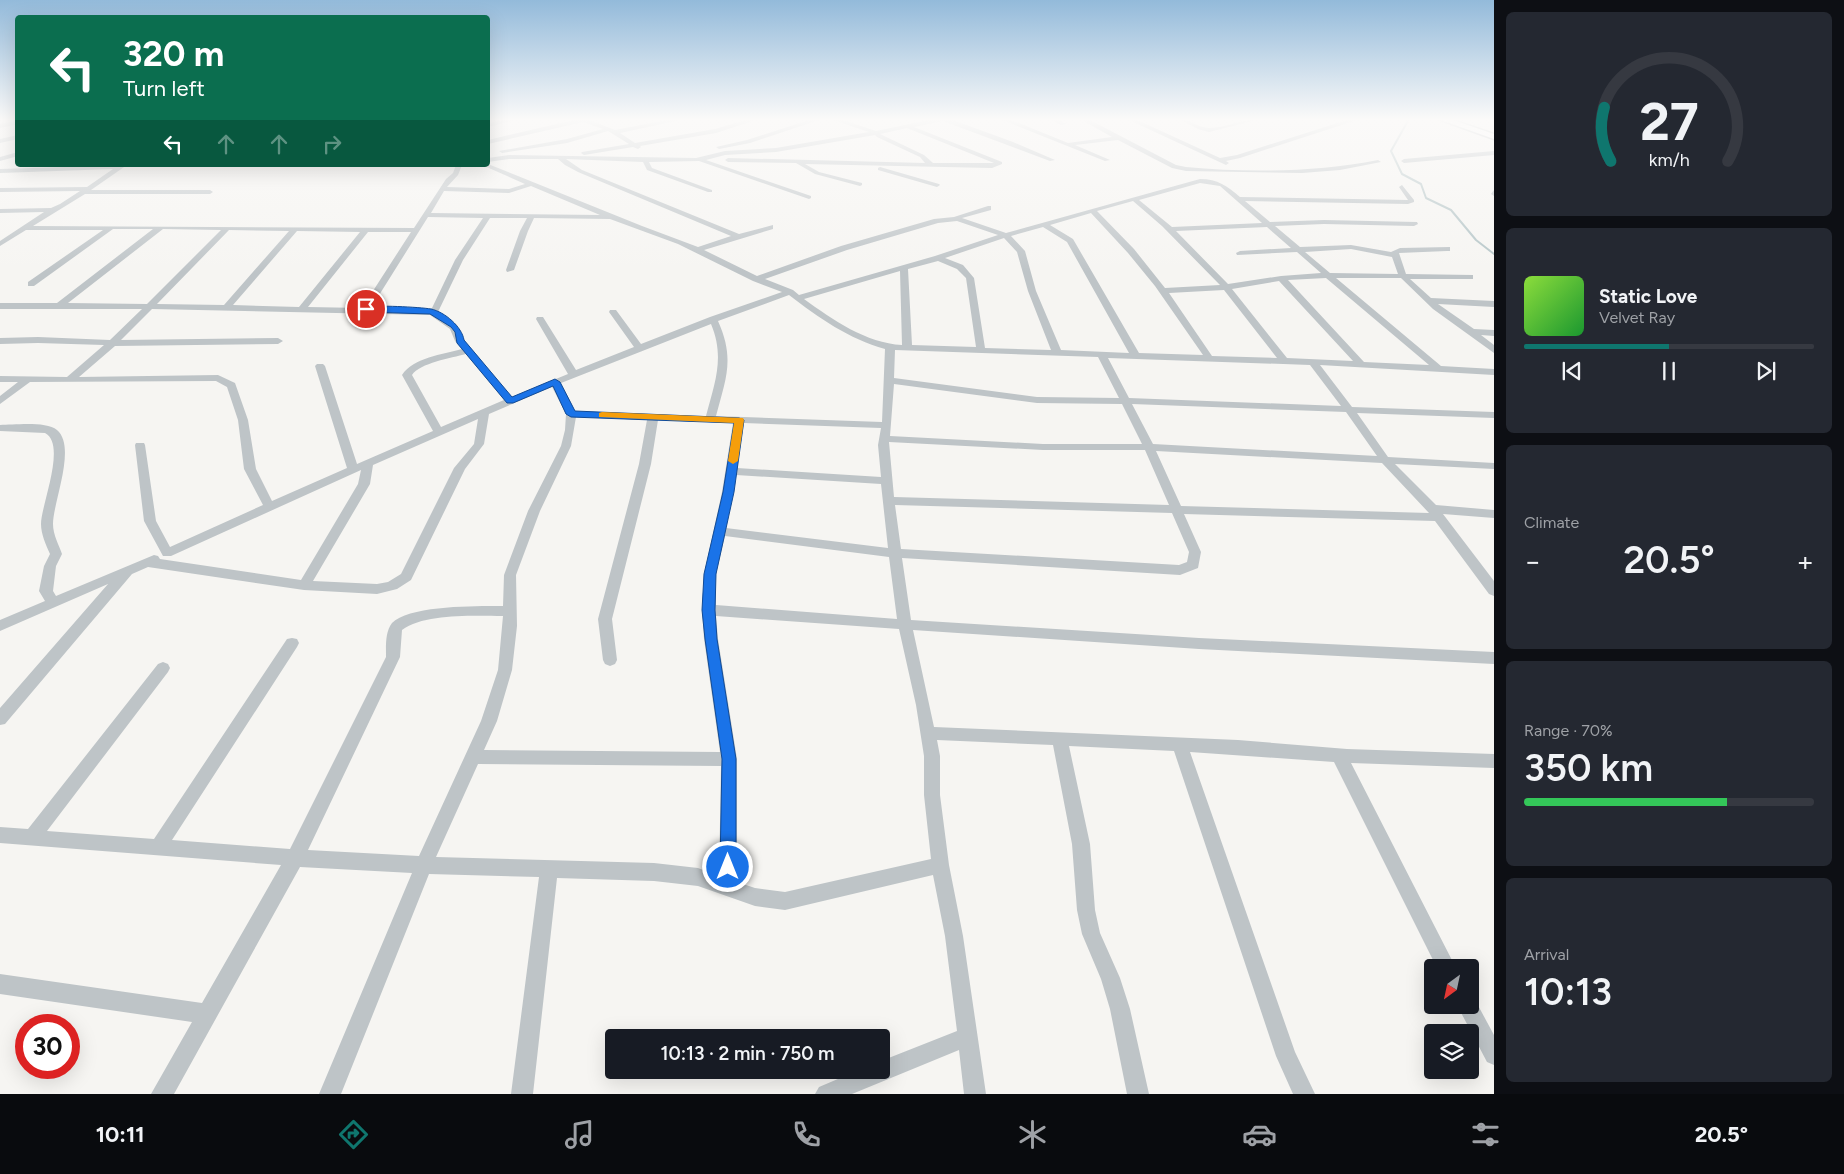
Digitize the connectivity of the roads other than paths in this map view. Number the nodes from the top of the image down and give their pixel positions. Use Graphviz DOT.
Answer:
graph roads {
  1 [pos="23,170"];
  2 [pos="116,170"];
  3 [pos="457,170"];
  4 [pos="498,170"];
  5 [pos="580,170"];
  6 [pos="652,170"];
  7 [pos="728,170"];
  8 [pos="810,170"];
  9 [pos="884,170"];
  10 [pos="1204,170"];
  11 [pos="1237,170"];
  12 [pos="1297,170"];
  13 [pos="0,171"];
  14 [pos="1241,172"];
  15 [pos="1216,182"];
  16 [pos="532,184"];
  17 [pos="860,184"];
  18 [pos="937,185"];
  19 [pos="1402,187"];
  20 [pos="0,190"];
  21 [pos="86,190"];
  22 [pos="444,190"];
  23 [pos="710,191"];
  24 [pos="210,192"];
  25 [pos="810,197"];
  26 [pos="1134,199"];
  27 [pos="1238,199"];
  28 [pos="988,208"];
  29 [pos="52,210"];
  30 [pos="0,211"];
  31 [pos="1093,211"];
  32 [pos="426,216"];
  33 [pos="487,217"];
  34 [pos="614,217"];
  35 [pos="531,218"];
  36 [pos="958,219"];
  37 [pos="1045,224"];
  38 [pos="1266,224"];
  39 [pos="1414,224"];
  40 [pos="770,227"];
  41 [pos="23,228"];
  42 [pos="110,228"];
  43 [pos="160,228"];
  44 [pos="226,229"];
  45 [pos="294,230"];
  46 [pos="365,230"];
  47 [pos="416,230"];
  48 [pos="1170,230"];
  49 [pos="1006,235"];
  50 [pos="0,236"];
  51 [pos="11,236"];
  52 [pos="740,237"];
  53 [pos="0,244"];
  54 [pos="1297,249"];
  55 [pos="1447,249"];
  56 [pos="698,250"];
  57 [pos="1240,252"];
  58 [pos="1396,255"];
  59 [pos="938,258"];
  60 [pos="904,266"];
  61 [pos="510,270"];
  62 [pos="1329,275"];
  63 [pos="1403,276"];
  64 [pos="1470,277"];
  65 [pos="756,278"];
  66 [pos="1281,278"];
  67 [pos="31,284"];
  68 [pos="1226,287"];
  69 [pos="1162,291"];
  70 [pos="794,295"];
  71 [pos="1429,301"];
  72 [pos="1494,304"];
  73 [pos="0,306"];
  74 [pos="58,306"];
  75 [pos="148,308"];
  76 [pos="226,308"];
  77 [pos="302,309"];
  78 [pos="366,309"];
  79 [pos="432,312"];
  80 [pos="613,312"];
  81 [pos="540,319"];
  82 [pos="714,319"];
  83 [pos="1474,332"];
  84 [pos="1494,333"];
  85 [pos="0,341"];
  86 [pos="278,341"];
  87 [pos="112,344"];
  88 [pos="890,347"];
  89 [pos="639,348"];
  90 [pos="907,348"];
  91 [pos="468,350"];
  92 [pos="1494,350"];
  93 [pos="981,351"];
  94 [pos="1057,353"];
  95 [pos="1101,354"];
  96 [pos="1136,356"];
  97 [pos="1210,359"];
  98 [pos="1285,362"];
  99 [pos="1313,362"];
  100 [pos="1362,365"];
  101 [pos="320,366"];
  102 [pos="1440,370"];
  103 [pos="1494,372"];
  104 [pos="573,374"];
  105 [pos="0,379"];
  106 [pos="27,380"];
  107 [pos="69,380"];
  108 [pos="889,380"];
  109 [pos="555,382"];
  110 [pos="1125,400"];
  111 [pos="0,401"];
  112 [pos="510,401"];
  113 [pos="1348,408"];
  114 [pos="484,412"];
  115 [pos="571,414"];
  116 [pos="1494,415"];
  117 [pos="653,417"];
  118 [pos="710,419"];
  119 [pos="739,420"];
  120 [pos="0,428"];
  121 [pos="439,432"];
  122 [pos="885,432"];
  123 [pos="140,445"];
  124 [pos="1149,448"];
  125 [pos="1385,460"];
  126 [pos="368,464"];
  127 [pos="1494,466"];
  128 [pos="353,470"];
  129 [pos="732,471"];
  130 [pos="888,481"];
  131 [pos="889,500"];
  132 [pos="270,508"];
  133 [pos="1176,509"];
  134 [pos="1437,513"];
  135 [pos="1494,514"];
  136 [pos="720,531"];
  137 [pos="168,553"];
  138 [pos="896,553"];
  139 [pos="147,562"];
  140 [pos="128,570"];
  141 [pos="304,584"];
  142 [pos="1493,588"];
  143 [pos="53,602"];
  144 [pos="709,610"];
  145 [pos="510,611"];
  146 [pos="0,626"];
  147 [pos="905,626"];
  148 [pos="292,643"];
  149 [pos="1494,658"];
  150 [pos="610,660"];
  151 [pos="163,668"];
  152 [pos="0,719"];
  153 [pos="928,734"];
  154 [pos="1060,740"];
  155 [pos="1180,745"];
  156 [pos="1339,755"];
  157 [pos="472,757"];
  158 [pos="729,759"];
  159 [pos="1494,761"];
  160 [pos="0,835"];
  161 [pos="30,838"];
  162 [pos="158,847"];
  163 [pos="294,858"];
  164 [pos="424,865"];
  165 [pos="940,865"];
  166 [pos="549,869"];
  167 [pos="728,887"];
  168 [pos="1442,959"];
  169 [pos="0,984"];
  170 [pos="208,1014"];
  171 [pos="1472,1014"];
  172 [pos="967,1037"];
  173 [pos="1494,1055"];
  174 [pos="162,1094"];
  175 [pos="330,1094"];
  176 [pos="522,1094"];
  177 [pos="826,1094"];
  178 [pos="975,1094"];
  179 [pos="1138,1094"];
  180 [pos="1304,1094"];
  1 -- 13 [label="street"];
  2 -- 21 [label="street"];
  3 -- 22 [label="street"];
  4 -- 16 [label="street"];
  5 -- 52 [label="street"];
  6 -- 23 [label="street"];
  7 -- 25 [label="street"];
  8 -- 17 [label="street"];
  9 -- 18 [label="street"];
  10 -- 14 [label="street"];
  10 -- 15 [label="street"];
  11 -- 14 [label="street"];
  12 -- 14 [label="street"];
  15 -- 26 [label="street"];
  15 -- 27 [label="street"];
  16 -- 22 [label="street"];
  16 -- 34 [label="street"];
  19 -- 27 [label="street"];
  20 -- 21 [label="street"];
  21 -- 24 [label="street"];
  21 -- 29 [label="street"];
  22 -- 32 [label="street"];
  26 -- 31 [label="street"];
  26 -- 48 [label="street"];
  27 -- 38 [label="street"];
  28 -- 36 [label="street"];
  29 -- 30 [label="street"];
  29 -- 41 [label="street"];
  31 -- 37 [label="street"];
  31 -- 69 [label="street"];
  32 -- 33 [label="street"];
  32 -- 47 [label="street"];
  33 -- 35 [label="street"];
  33 -- 79 [label="street"];
  34 -- 35 [label="street"];
  34 -- 56 [label="street"];
  35 -- 61 [label="street"];
  36 -- 49 [label="street"];
  36 -- 65 [label="street"];
  37 -- 49 [label="street"];
  37 -- 96 [label="street"];
  38 -- 39 [label="street"];
  38 -- 48 [label="street"];
  38 -- 54 [label="street"];
  40 -- 52 [label="street"];
  41 -- 42 [label="street"];
  41 -- 51 [label="street"];
  42 -- 43 [label="street"];
  42 -- 67 [label="street"];
  43 -- 44 [label="street"];
  43 -- 74 [label="street"];
  44 -- 45 [label="street"];
  44 -- 75 [label="street"];
  45 -- 46 [label="street"];
  45 -- 76 [label="street"];
  46 -- 47 [label="street"];
  46 -- 77 [label="street"];
  47 -- 78 [label="street"];
  48 -- 68 [label="street"];
  49 -- 59 [label="street"];
  49 -- 94 [label="street"];
  50 -- 51 [label="street"];
  51 -- 53 [label="street"];
  52 -- 56 [label="street"];
  54 -- 57 [label="street"];
  54 -- 58 [label="street"];
  54 -- 62 [label="street"];
  55 -- 58 [label="street"];
  56 -- 65 [label="street"];
  58 -- 63 [label="street"];
  59 -- 60 [label="street"];
  59 -- 93 [label="street"];
  60 -- 70 [label="street"];
  60 -- 90 [label="street"];
  62 -- 63 [label="street"];
  62 -- 66 [label="street"];
  62 -- 102 [label="street"];
  63 -- 64 [label="street"];
  63 -- 71 [label="street"];
  65 -- 70 [label="street"];
  66 -- 68 [label="street"];
  66 -- 100 [label="street"];
  68 -- 69 [label="street"];
  68 -- 98 [label="street"];
  69 -- 97 [label="street"];
  70 -- 82 [label="street"];
  70 -- 88 [label="street"];
  71 -- 72 [label="street"];
  71 -- 83 [label="street"];
  73 -- 74 [label="street"];
  74 -- 75 [label="street"];
  75 -- 76 [label="street"];
  75 -- 87 [label="street"];
  76 -- 77 [label="street"];
  77 -- 78 [label="street"];
  78 -- 79 [label="street"];
  79 -- 91 [label="street"];
  80 -- 89 [label="street"];
  81 -- 104 [label="street"];
  82 -- 89 [label="street"];
  82 -- 118 [label="street"];
  83 -- 84 [label="street"];
  83 -- 92 [label="street"];
  85 -- 87 [label="street"];
  86 -- 87 [label="street"];
  87 -- 107 [label="street"];
  88 -- 90 [label="street"];
  88 -- 108 [label="street"];
  89 -- 104 [label="street"];
  90 -- 93 [label="street"];
  91 -- 112 [label="street"];
  91 -- 121 [label="street"];
  93 -- 94 [label="street"];
  94 -- 95 [label="street"];
  95 -- 96 [label="street"];
  95 -- 110 [label="street"];
  96 -- 97 [label="street"];
  97 -- 98 [label="street"];
  98 -- 99 [label="street"];
  99 -- 100 [label="street"];
  99 -- 113 [label="street"];
  100 -- 102 [label="street"];
  101 -- 128 [label="street"];
  102 -- 103 [label="street"];
  104 -- 109 [label="street"];
  105 -- 106 [label="street"];
  106 -- 107 [label="street"];
  106 -- 111 [label="street"];
  107 -- 132 [label="street"];
  108 -- 110 [label="street"];
  108 -- 122 [label="street"];
  109 -- 112 [label="street"];
  109 -- 115 [label="street"];
  110 -- 113 [label="street"];
  110 -- 124 [label="street"];
  112 -- 114 [label="street"];
  113 -- 116 [label="street"];
  113 -- 125 [label="street"];
  114 -- 121 [label="street"];
  114 -- 141 [label="street"];
  115 -- 117 [label="street"];
  115 -- 145 [label="street"];
  117 -- 118 [label="street"];
  117 -- 150 [label="street"];
  118 -- 119 [label="street"];
  119 -- 122 [label="street"];
  119 -- 129 [label="street"];
  120 -- 143 [label="street"];
  121 -- 126 [label="street"];
  122 -- 124 [label="street"];
  122 -- 130 [label="street"];
  123 -- 137 [label="street"];
  124 -- 125 [label="street"];
  124 -- 133 [label="street"];
  125 -- 127 [label="street"];
  125 -- 134 [label="street"];
  126 -- 128 [label="street"];
  126 -- 141 [label="street"];
  128 -- 132 [label="street"];
  129 -- 130 [label="street"];
  129 -- 136 [label="street"];
  130 -- 131 [label="street"];
  131 -- 133 [label="street"];
  131 -- 138 [label="street"];
  132 -- 137 [label="street"];
  133 -- 134 [label="street"];
  133 -- 138 [label="street"];
  134 -- 135 [label="street"];
  134 -- 142 [label="street"];
  136 -- 138 [label="street"];
  136 -- 144 [label="street"];
  137 -- 139 [label="street"];
  138 -- 147 [label="street"];
  139 -- 140 [label="street"];
  139 -- 141 [label="street"];
  140 -- 143 [label="street"];
  140 -- 152 [label="street"];
  143 -- 146 [label="street"];
  144 -- 147 [label="street"];
  144 -- 158 [label="street"];
  145 -- 157 [label="street"];
  145 -- 163 [label="street"];
  147 -- 149 [label="street"];
  147 -- 153 [label="street"];
  148 -- 162 [label="street"];
  151 -- 161 [label="street"];
  153 -- 154 [label="street"];
  153 -- 165 [label="street"];
  154 -- 155 [label="street"];
  154 -- 179 [label="street"];
  155 -- 156 [label="street"];
  155 -- 180 [label="street"];
  156 -- 159 [label="street"];
  156 -- 168 [label="street"];
  157 -- 158 [label="street"];
  157 -- 164 [label="street"];
  158 -- 167 [label="street"];
  160 -- 161 [label="street"];
  161 -- 162 [label="street"];
  162 -- 163 [label="street"];
  163 -- 164 [label="street"];
  163 -- 170 [label="street"];
  164 -- 166 [label="street"];
  164 -- 175 [label="street"];
  165 -- 167 [label="street"];
  165 -- 172 [label="street"];
  166 -- 167 [label="street"];
  166 -- 176 [label="street"];
  169 -- 170 [label="street"];
  170 -- 174 [label="street"];
  171 -- 173 [label="street"];
  172 -- 177 [label="street"];
  172 -- 178 [label="street"];
}
